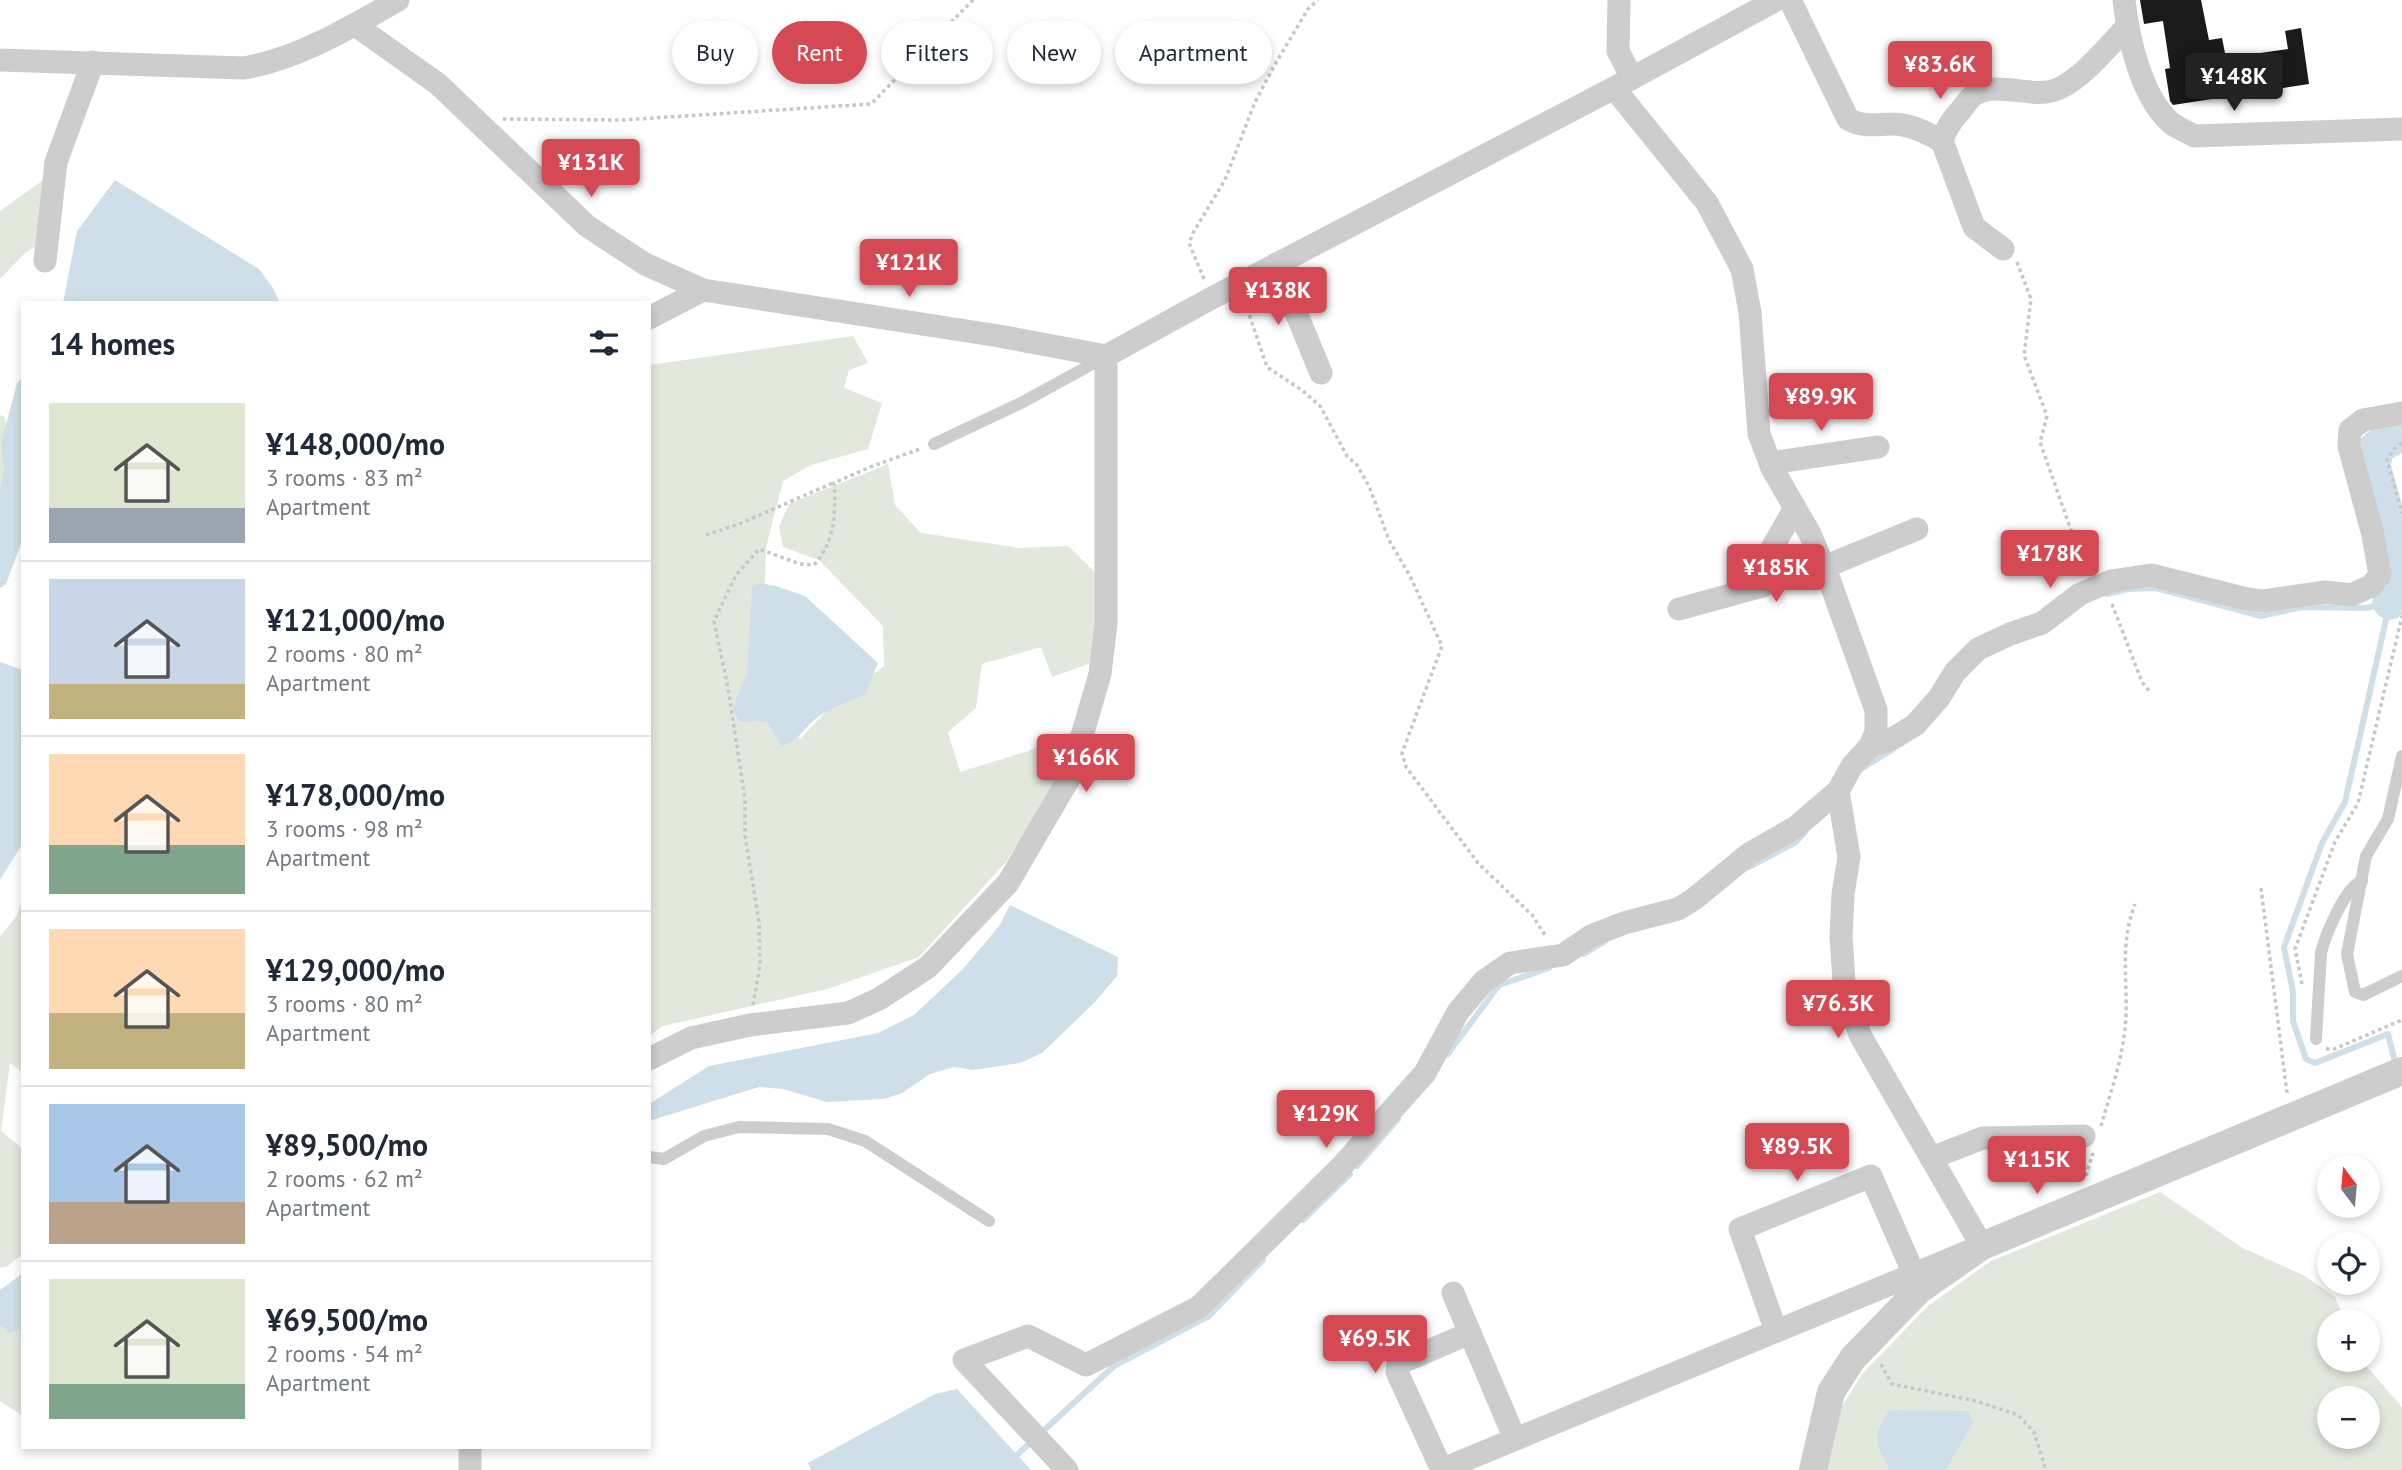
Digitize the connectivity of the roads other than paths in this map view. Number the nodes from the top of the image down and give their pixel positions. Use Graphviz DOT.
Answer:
graph roads {
  1 [pos="398,0"];
  2 [pos="1619,0"];
  3 [pos="1776,0"];
  4 [pos="1790,0"];
  5 [pos="2124,0"];
  6 [pos="355,25"];
  7 [pos="2127,27"];
  8 [pos="0,60"];
  9 [pos="93,62"];
  10 [pos="1623,83"];
  11 [pos="2402,129"];
  12 [pos="1942,141"];
  13 [pos="2003,249"];
  14 [pos="45,261"];
  15 [pos="1276,264"];
  16 [pos="704,289"];
  17 [pos="651,317"];
  18 [pos="1106,356"];
  19 [pos="1321,373"];
  20 [pos="2402,412"];
  21 [pos="934,444"];
  22 [pos="1878,447"];
  23 [pos="1770,463"];
  24 [pos="1795,508"];
  25 [pos="1917,529"];
  26 [pos="1824,567"];
  27 [pos="1679,609"];
  28 [pos="1870,746"];
  29 [pos="2402,755"];
  30 [pos="1838,791"];
  31 [pos="2362,881"];
  32 [pos="2402,976"];
  33 [pos="2316,1039"];
  34 [pos="651,1058"];
  35 [pos="2402,1071"];
  36 [pos="2093,1137"];
  37 [pos="651,1157"];
  38 [pos="1931,1158"];
  39 [pos="989,1221"];
  40 [pos="1982,1245"];
  41 [pos="1914,1273"];
  42 [pos="1453,1293"];
  43 [pos="1776,1331"];
  44 [pos="1470,1333"];
  45 [pos="1515,1439"];
  46 [pos="470,1449"];
  47 [pos="470,1470"];
  48 [pos="1067,1470"];
  49 [pos="1442,1470"];
  50 [pos="1813,1470"];
  1 -- 6 [label="street"];
  2 -- 10 [label="street"];
  3 -- 10 [label="street"];
  4 -- 12 [label="street"];
  5 -- 7 [label="street"];
  6 -- 9 [label="street"];
  6 -- 16 [label="street"];
  7 -- 11 [label="street"];
  7 -- 12 [label="street"];
  8 -- 9 [label="street"];
  9 -- 14 [label="street"];
  10 -- 15 [label="street"];
  10 -- 23 [label="street"];
  12 -- 13 [label="street"];
  15 -- 18 [label="street"];
  15 -- 19 [label="street"];
  16 -- 17 [label="street"];
  16 -- 18 [label="street"];
  18 -- 21 [label="lane"];
  18 -- 34 [label="street"];
  20 -- 28 [label="street"];
  22 -- 23 [label="street"];
  23 -- 24 [label="street"];
  24 -- 26 [label="street"];
  24 -- 27 [label="street"];
  25 -- 26 [label="street"];
  26 -- 28 [label="street"];
  28 -- 30 [label="street"];
  29 -- 31 [label="lane"];
  30 -- 38 [label="street"];
  30 -- 48 [label="street"];
  31 -- 32 [label="lane"];
  31 -- 33 [label="lane"];
  35 -- 40 [label="street"];
  36 -- 38 [label="street"];
  37 -- 39 [label="lane"];
  38 -- 40 [label="street"];
  40 -- 41 [label="street"];
  40 -- 50 [label="street"];
  41 -- 43 [label="street"];
  41 -- 43 [label="street"];
  42 -- 44 [label="street"];
  43 -- 45 [label="street"];
  44 -- 45 [label="street"];
  44 -- 49 [label="street"];
  45 -- 49 [label="street"];
  46 -- 47 [label="street"];
}
